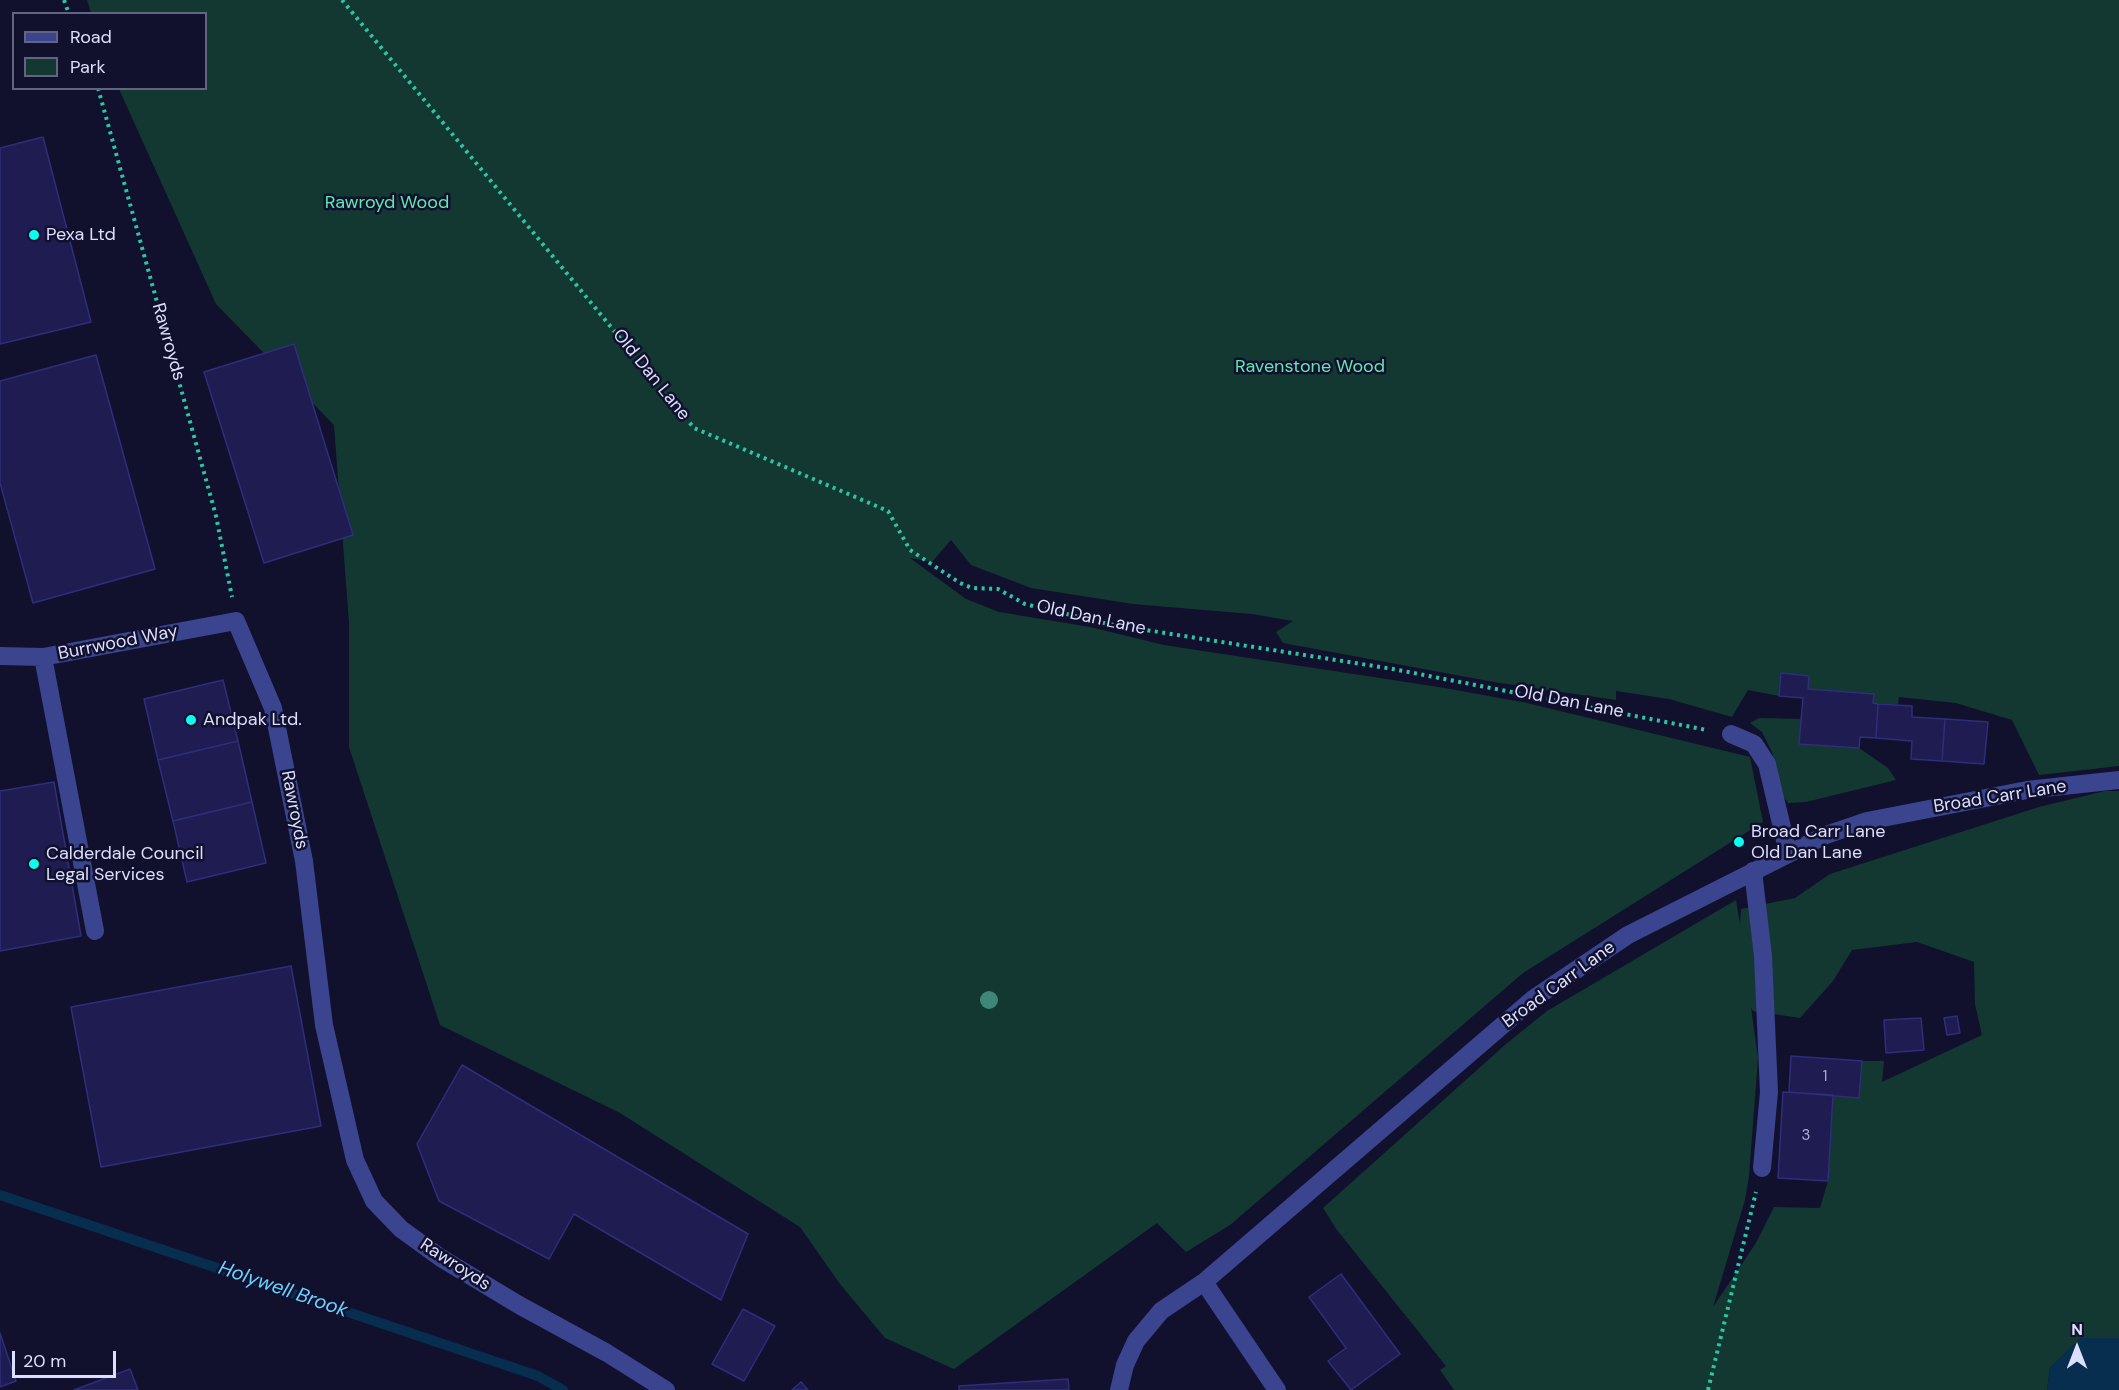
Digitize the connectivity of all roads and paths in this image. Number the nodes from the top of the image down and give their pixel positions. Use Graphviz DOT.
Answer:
graph roads {
  1 [pos="342,0"];
  2 [pos="99,90"];
  3 [pos="236,621"];
  4 [pos="0,656"];
  5 [pos="44,657"];
  6 [pos="1731,734"];
  7 [pos="2119,780"];
  8 [pos="1788,853"];
  9 [pos="1753,871"];
  10 [pos="95,931"];
  11 [pos="1762,1168"];
  12 [pos="1204,1282"];
  13 [pos="666,1390"];
  14 [pos="1119,1390"];
  15 [pos="1277,1390"];
  16 [pos="1708,1390"];
  1 -- 6 [label="path, Old Dan Lane"];
  2 -- 3 [label="path, Rawroyds"];
  3 -- 5 [label="street, Burrwood Way"];
  3 -- 13 [label="street, Rawroyds"];
  4 -- 5 [label="street, Burrwood Way"];
  5 -- 10 [label="street"];
  6 -- 8 [label="street"];
  7 -- 8 [label="street, Broad Carr Lane"];
  8 -- 9 [label="street, Broad Carr Lane"];
  9 -- 11 [label="street"];
  9 -- 12 [label="street, Broad Carr Lane"];
  11 -- 16 [label="path"];
  12 -- 14 [label="street, Broad Carr Lane"];
  12 -- 15 [label="street"];
}
